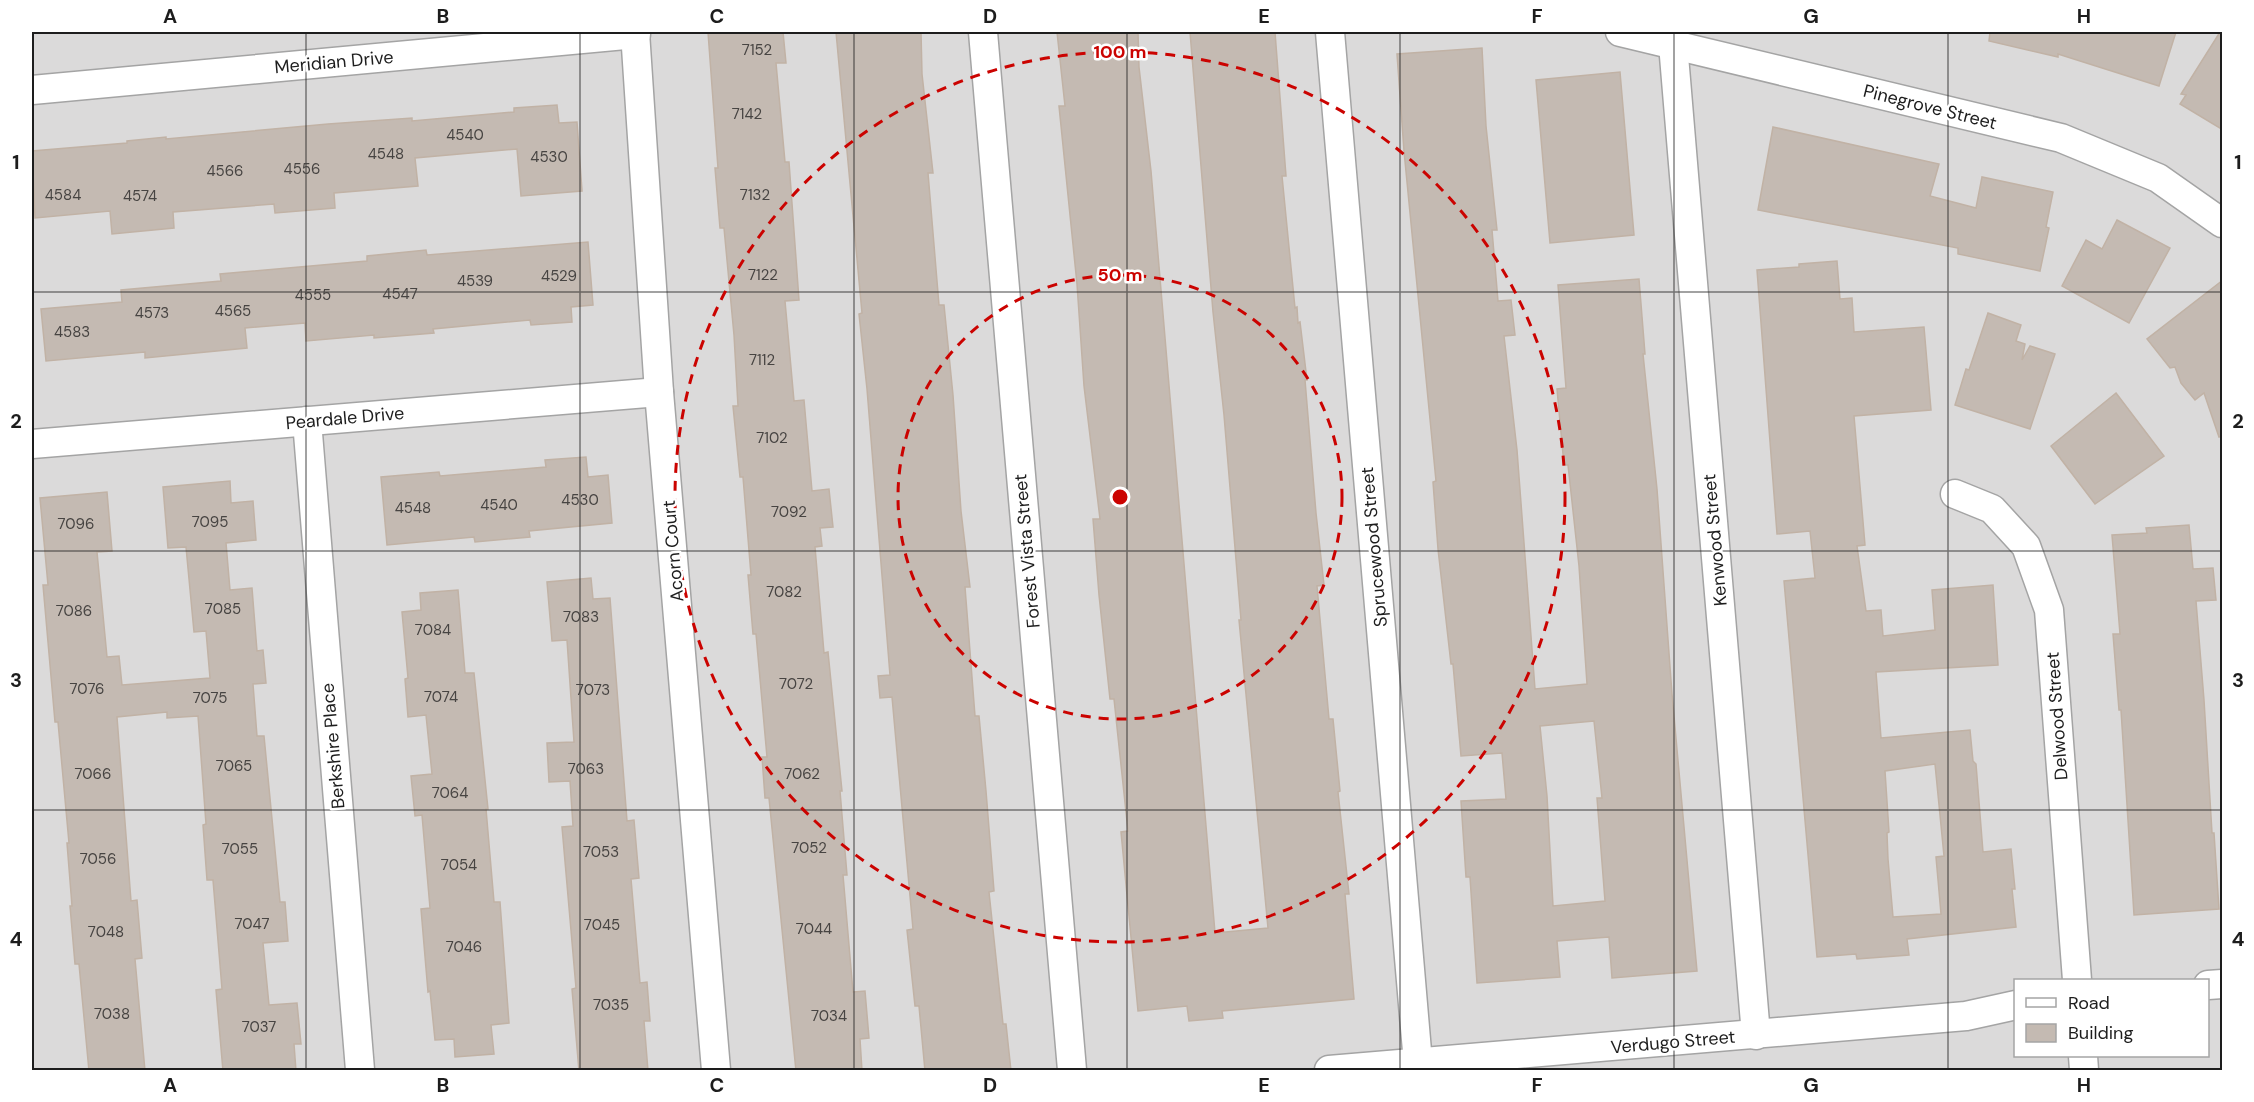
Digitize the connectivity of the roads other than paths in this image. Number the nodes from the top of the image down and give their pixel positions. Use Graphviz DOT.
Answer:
graph roads {
  1 [pos="982,32"];
  2 [pos="1330,32"];
  3 [pos="1620,32"];
  4 [pos="635,33"];
  5 [pos="1673,44"];
  6 [pos="32,90"];
  7 [pos="2223,223"];
  8 [pos="659,392"];
  9 [pos="307,421"];
  10 [pos="32,444"];
  11 [pos="1955,494"];
  12 [pos="2077,979"];
  13 [pos="2014,1005"];
  14 [pos="1756,1035"];
  15 [pos="1418,1063"];
  16 [pos="360,1071"];
  17 [pos="716,1071"];
  18 [pos="1072,1071"];
  19 [pos="1329,1071"];
  1 -- 18 [label="street, Forest Vista Street"];
  2 -- 15 [label="street, Sprucewood Street"];
  3 -- 5 [label="street, Pinegrove Street"];
  4 -- 6 [label="street, Meridian Drive"];
  4 -- 8 [label="street, Acorn Court"];
  5 -- 7 [label="street, Pinegrove Street"];
  5 -- 14 [label="street, Kenwood Street"];
  8 -- 9 [label="street, Peardale Drive"];
  8 -- 17 [label="street, Acorn Court"];
  9 -- 10 [label="street, Peardale Drive"];
  9 -- 16 [label="street, Berkshire Place"];
  11 -- 12 [label="street, Delwood Street"];
  13 -- 14 [label="street, Verdugo Street"];
  14 -- 15 [label="street, Verdugo Street"];
  15 -- 19 [label="street, Verdugo Street"];
}
